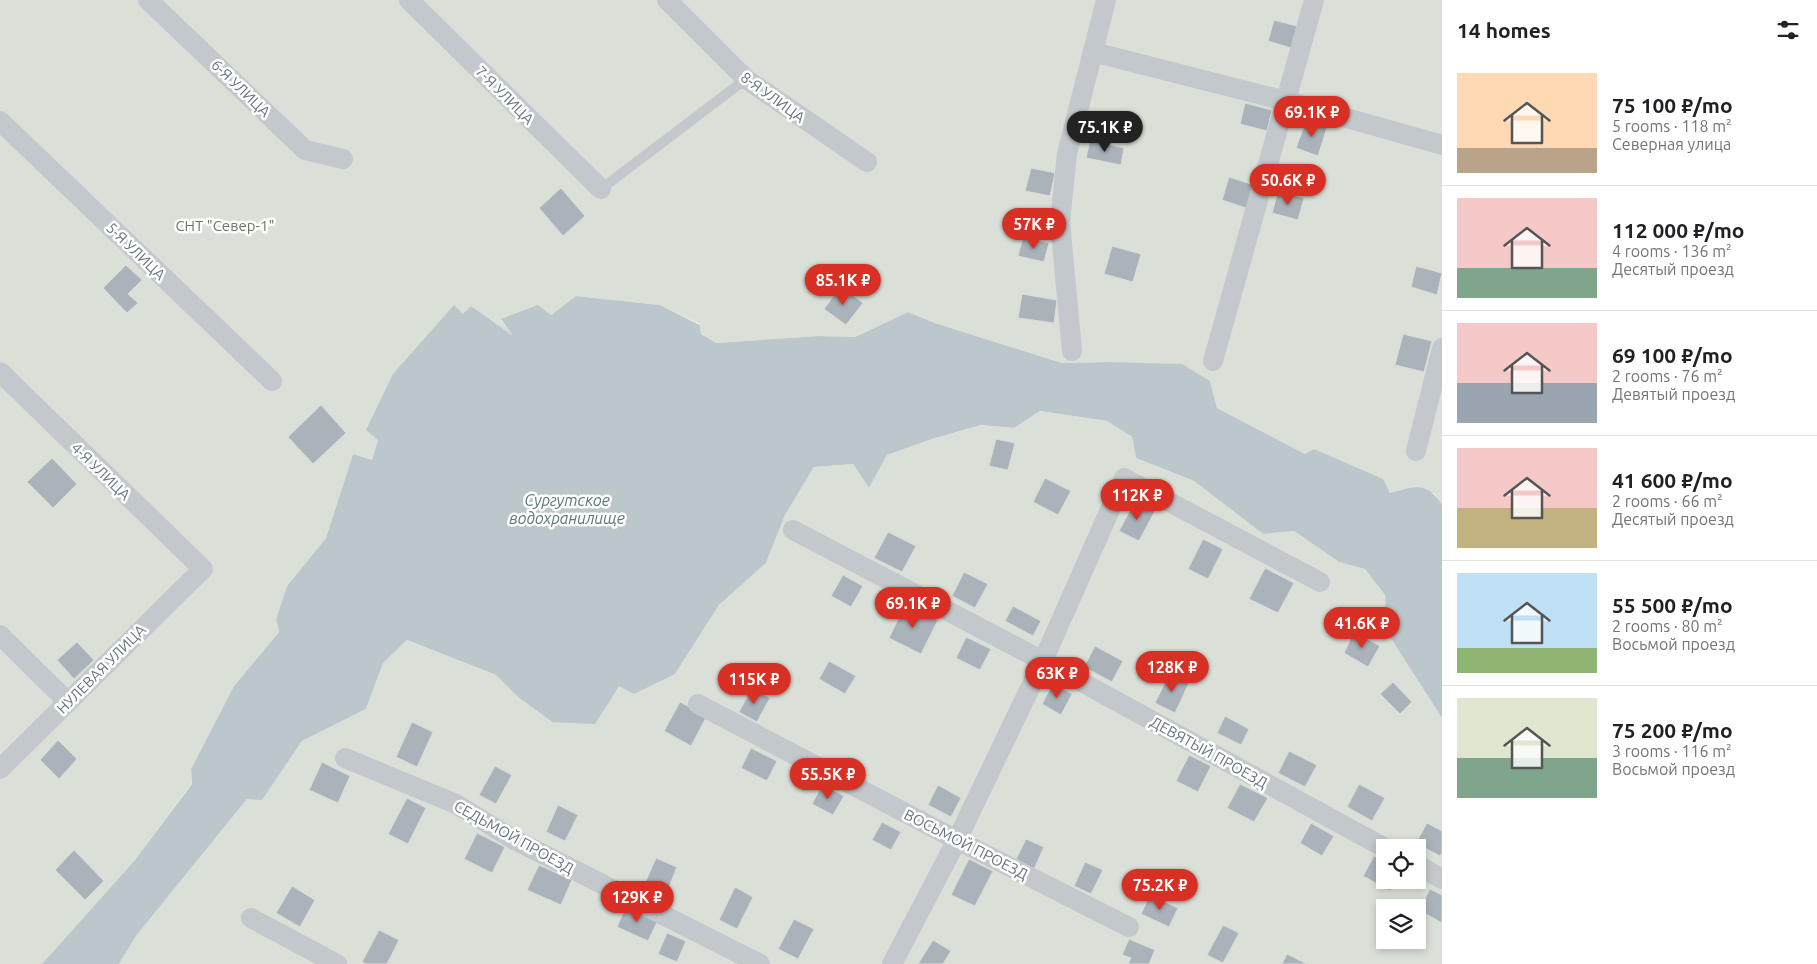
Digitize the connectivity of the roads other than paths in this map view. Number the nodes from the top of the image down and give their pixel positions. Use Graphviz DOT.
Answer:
graph roads {
  1 [pos="148,0"];
  2 [pos="409,0"];
  3 [pos="667,0"];
  4 [pos="1106,0"];
  5 [pos="1314,0"];
  6 [pos="1093,52"];
  7 [pos="746,79"];
  8 [pos="1286,101"];
  9 [pos="0,121"];
  10 [pos="1442,145"];
  11 [pos="344,159"];
  12 [pos="867,162"];
  13 [pos="601,190"];
  14 [pos="1442,348"];
  15 [pos="1072,351"];
  16 [pos="1213,361"];
  17 [pos="0,372"];
  18 [pos="272,381"];
  19 [pos="1416,451"];
  20 [pos="793,530"];
  21 [pos="202,569"];
  22 [pos="1320,582"];
  23 [pos="0,635"];
  24 [pos="1042,661"];
  25 [pos="68,702"];
  26 [pos="698,704"];
  27 [pos="345,758"];
  28 [pos="0,769"];
  29 [pos="956,840"];
  30 [pos="1376,843"];
  31 [pos="1426,870"];
  32 [pos="1442,879"];
  33 [pos="251,918"];
  34 [pos="1129,927"];
  35 [pos="337,964"];
  36 [pos="760,964"];
  37 [pos="892,964"];
  1 -- 11 [label="street, 6-Я УЛИЦА"];
  2 -- 13 [label="street, 7-Я УЛИЦА"];
  3 -- 7 [label="street, 8-Я УЛИЦА"];
  4 -- 6 [label="street"];
  5 -- 8 [label="street"];
  6 -- 8 [label="street"];
  6 -- 15 [label="street"];
  7 -- 12 [label="street, 8-Я УЛИЦА"];
  7 -- 13 [label="lane"];
  8 -- 10 [label="street"];
  8 -- 16 [label="street"];
  9 -- 18 [label="street, 5-Я УЛИЦА"];
  14 -- 19 [label="street"];
  17 -- 21 [label="street, 4-Я УЛИЦА"];
  20 -- 24 [label="street, ДЕВЯТЫЙ ПРОЕЗД"];
  21 -- 25 [label="street, НУЛЕВАЯ УЛИЦА"];
  22 -- 24 [label="street"];
  23 -- 25 [label="street"];
  24 -- 29 [label="street"];
  24 -- 30 [label="street, ДЕВЯТЫЙ ПРОЕЗД"];
  25 -- 28 [label="street, НУЛЕВАЯ УЛИЦА"];
  26 -- 29 [label="street, ВОСЬМОЙ ПРОЕЗД"];
  27 -- 36 [label="street, СЕДЬМОЙ ПРОЕЗД"];
  29 -- 34 [label="street, ВОСЬМОЙ ПРОЕЗД"];
  29 -- 37 [label="street"];
  31 -- 32 [label="street"];
  33 -- 35 [label="street"];
}
